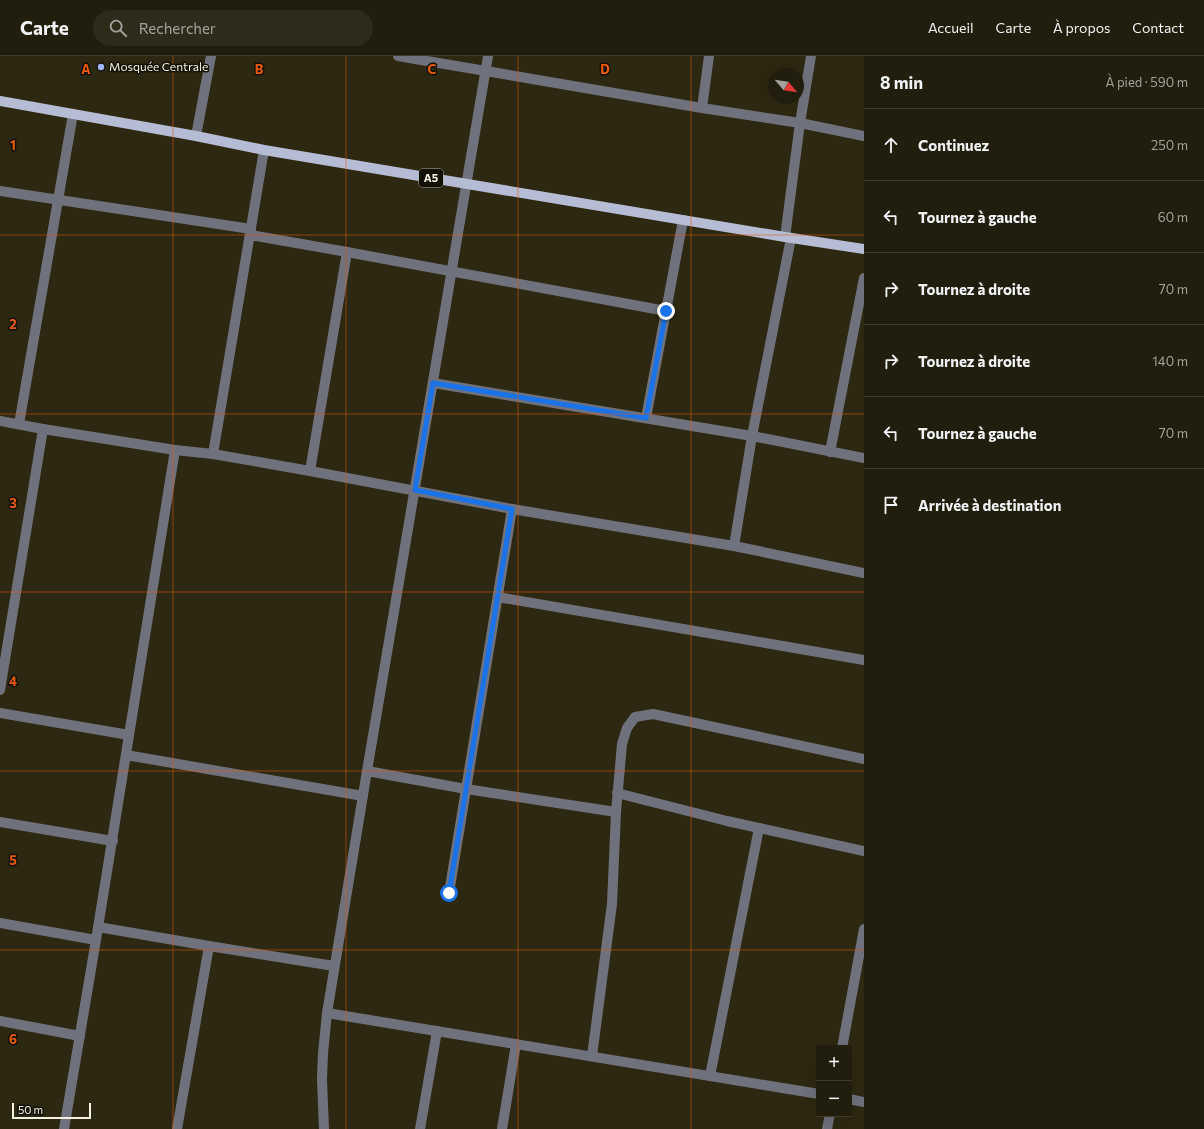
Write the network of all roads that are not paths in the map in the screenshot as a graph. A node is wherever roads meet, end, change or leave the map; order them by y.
1 (211, 56) edge
2 (398, 56) edge
3 (488, 56) edge
4 (709, 56) edge
5 (811, 56) edge
6 (486, 72) junction
7 (0, 101) edge
8 (702, 108) junction
9 (73, 114) junction
10 (800, 123) junction
11 (196, 136) junction
12 (864, 136) edge
13 (264, 150) junction
14 (467, 184) junction
15 (0, 191) edge
16 (59, 200) junction
17 (683, 220) junction
18 (250, 232) junction
19 (788, 237) junction
20 (864, 249) edge
21 (347, 252) junction
22 (452, 271) junction
23 (864, 278) edge
24 (666, 311) junction
25 (433, 383) junction
26 (646, 418) junction
27 (0, 421) edge
28 (19, 424) junction
29 (43, 429) junction
30 (752, 436) junction
31 (175, 450) junction
32 (830, 452) junction
33 (213, 454) junction
34 (864, 458) edge
35 (310, 470) junction
36 (415, 490) junction
37 (512, 509) junction
38 (734, 546) junction
39 (864, 573) edge
40 (498, 596) junction
41 (864, 660) edge
42 (0, 690) edge
43 (0, 713) edge
44 (129, 735) junction
45 (126, 755) junction
46 (864, 759) edge
47 (367, 771) junction
48 (466, 789) junction
49 (617, 793) junction
50 (363, 796) junction
51 (616, 812) junction
52 (0, 822) edge
53 (759, 828) junction
54 (113, 841) junction
55 (864, 851) edge
56 (449, 893) dead end
57 (0, 923) edge
58 (98, 927) junction
59 (864, 929) edge
60 (96, 940) junction
61 (863, 940) edge
62 (209, 946) junction
63 (334, 966) junction
64 (327, 1013) junction
65 (0, 1021) edge
66 (437, 1031) junction
67 (80, 1036) junction
68 (516, 1044) junction
69 (843, 1045) edge
70 (592, 1056) junction
71 (710, 1076) junction
72 (816, 1094) edge
73 (852, 1100) edge
74 (864, 1102) edge
75 (829, 1117) edge
76 (64, 1129) edge
77 (177, 1129) edge
78 (324, 1129) edge
79 (420, 1129) edge
80 (502, 1129) edge
81 (827, 1129) edge

1 - 11 street
2 - 6 street
3 - 6 street
4 - 8 street
5 - 10 street
6 - 8 street
6 - 14 street
7 - 9 main road, A5
8 - 10 street
9 - 11 main road, A5
9 - 16 street
10 - 12 street
10 - 19 street
11 - 13 main road, A5
13 - 14 main road, A5
13 - 18 street
14 - 17 main road, A5
14 - 22 street
15 - 16 street
16 - 18 street
16 - 28 street
17 - 19 main road, A5
17 - 24 street
18 - 21 street
18 - 33 street
19 - 20 main road, A5
19 - 30 street
21 - 22 street
21 - 35 street
22 - 24 street
22 - 25 street
23 - 32 street
24 - 26 street
25 - 26 street
25 - 36 street
26 - 30 street
27 - 28 street
28 - 29 street
29 - 31 street
29 - 42 street
30 - 32 street
30 - 38 street
31 - 33 street
31 - 44 street
32 - 34 street
33 - 35 street
35 - 36 street
36 - 37 street
36 - 47 street
37 - 38 street
37 - 40 street
38 - 39 street
40 - 41 street
40 - 48 street
43 - 44 street
44 - 45 street
45 - 50 street
45 - 54 street
46 - 49 street
47 - 48 street
47 - 50 street
48 - 51 street
48 - 56 street
49 - 51 street
49 - 53 street
50 - 63 street
51 - 70 street
52 - 54 street
53 - 55 street
53 - 71 street
54 - 58 street
57 - 60 street
58 - 60 street
58 - 62 street
59 - 61 street
60 - 67 street
61 - 69 street
62 - 63 street
62 - 77 street
63 - 64 street
64 - 66 street
64 - 78 street
65 - 67 street
66 - 68 street
66 - 79 street
67 - 76 street
68 - 70 street
68 - 80 street
70 - 71 street
71 - 72 street
73 - 74 street
75 - 81 street

